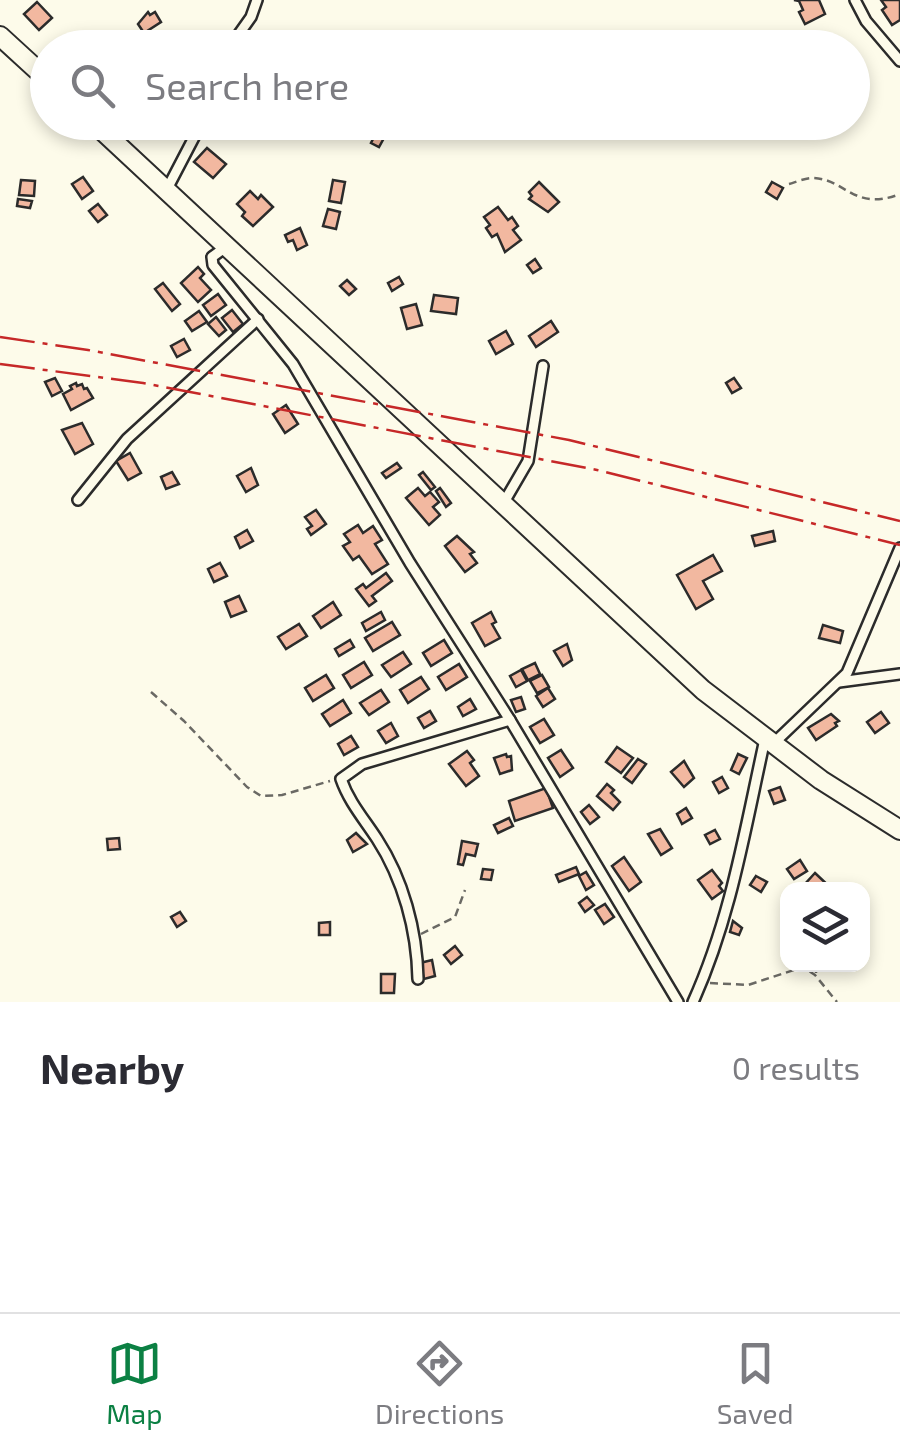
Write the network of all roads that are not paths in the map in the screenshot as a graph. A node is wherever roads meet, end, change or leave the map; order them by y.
1 (257, 0) edge
2 (854, 0) edge
3 (242, 30) edge
4 (0, 36) edge
5 (900, 60) edge
6 (30, 64) edge
7 (112, 140) edge
8 (196, 140) edge
9 (166, 192) junction
10 (226, 247) junction
11 (258, 319) junction
12 (543, 366) dead end
13 (78, 500) dead end
14 (503, 504) junction
15 (900, 548) edge
16 (900, 674) edge
17 (839, 682) junction
18 (510, 720) junction
19 (768, 742) junction
20 (900, 830) edge
21 (418, 979) dead end
22 (678, 1002) edge
23 (693, 1002) edge

1 - 3 street
2 - 5 street
4 - 6 highway
7 - 9 highway
8 - 9 street
9 - 10 highway
10 - 11 street
10 - 14 highway
11 - 13 street
11 - 18 street
12 - 14 street
14 - 19 highway
15 - 17 street
16 - 17 street
17 - 19 street
18 - 21 street
18 - 22 street
19 - 20 highway
19 - 23 street

